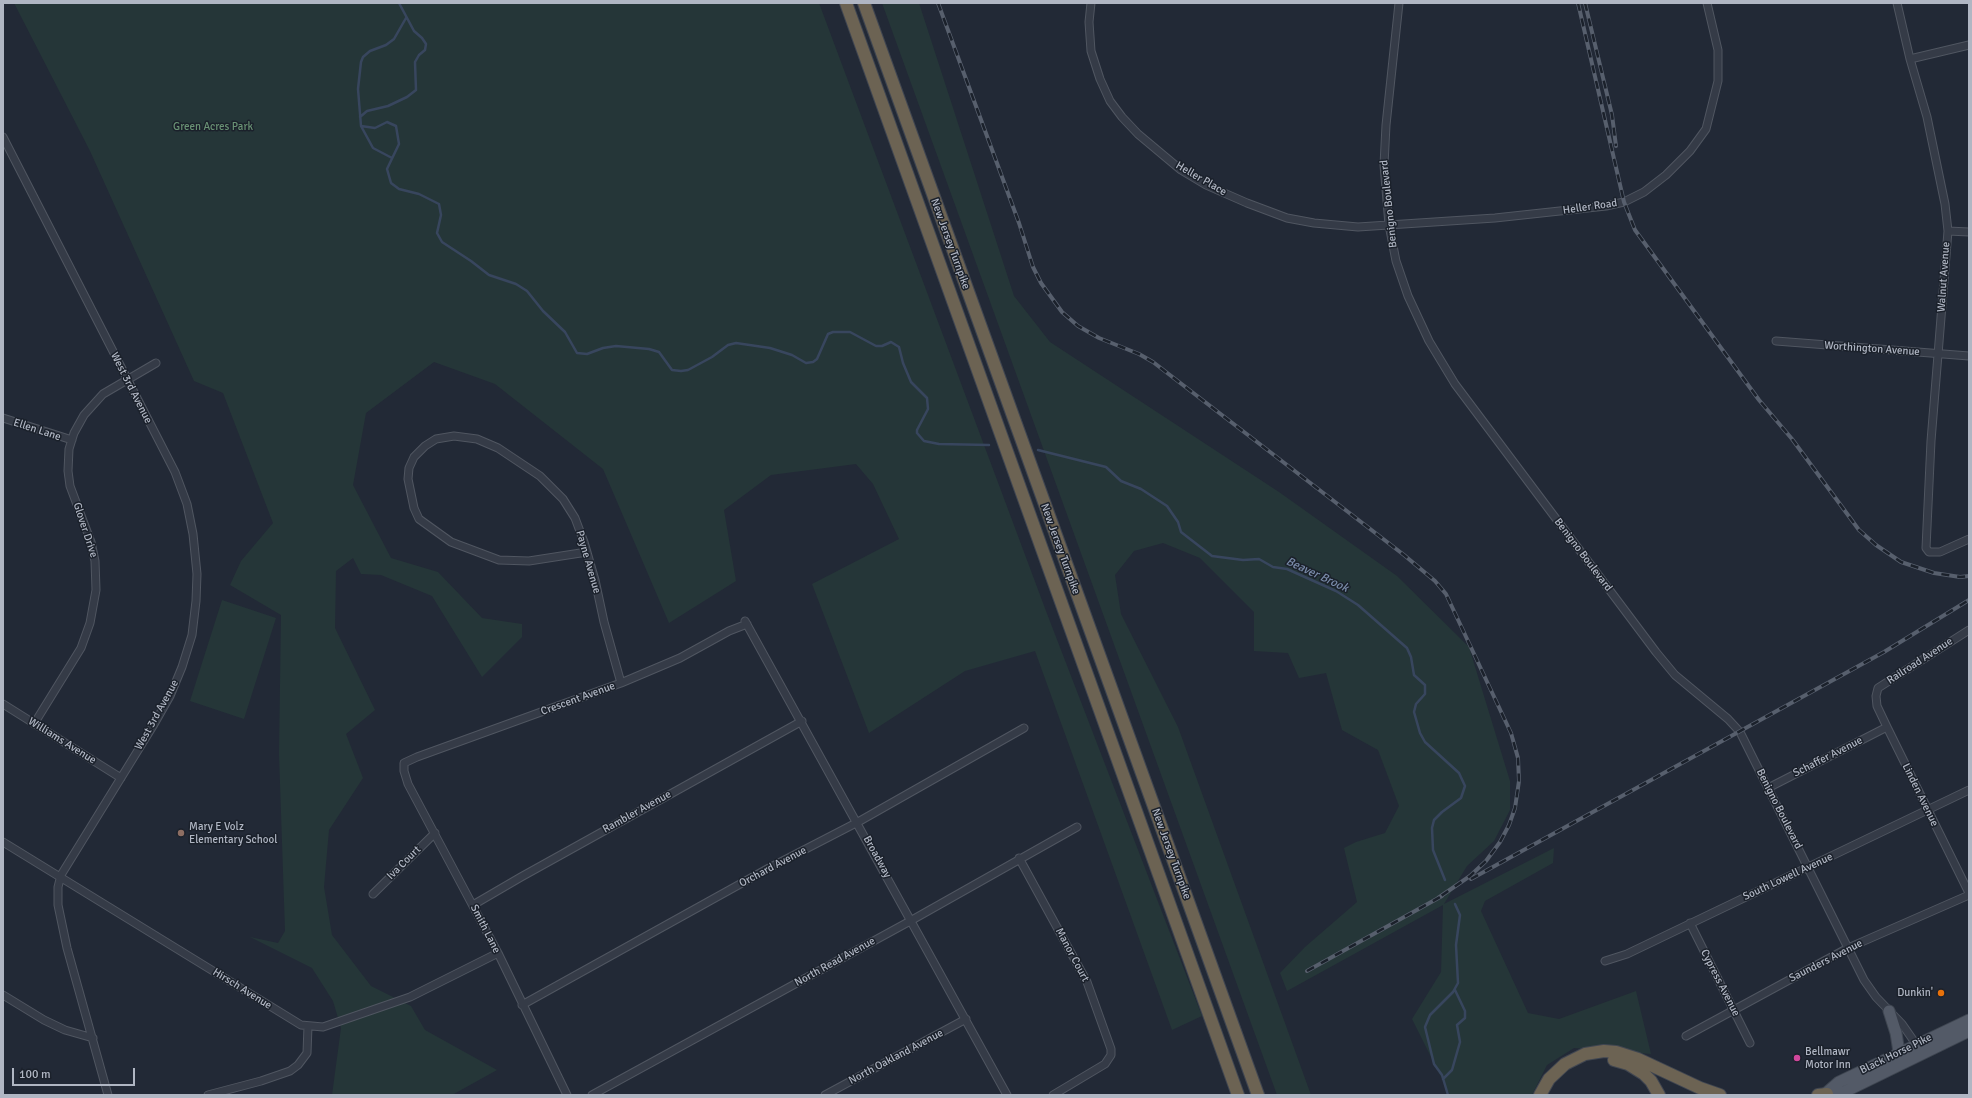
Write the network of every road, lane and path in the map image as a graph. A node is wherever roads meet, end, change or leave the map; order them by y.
1 (846, 3) edge
2 (864, 3) edge
3 (1091, 3) edge
4 (1399, 3) edge
5 (1707, 3) edge
6 (1897, 3) edge
7 (1969, 45) edge
8 (1910, 59) junction
9 (3, 137) edge
10 (1389, 225) junction
11 (1948, 231) junction
12 (1969, 232) edge
13 (1776, 342) dead end
14 (1937, 354) junction
15 (1969, 356) edge
16 (156, 363) dead end
17 (127, 380) junction
18 (3, 418) edge
19 (72, 440) junction
20 (1969, 539) edge
21 (587, 552) junction
22 (746, 622) joint
23 (1969, 630) edge
24 (621, 683) junction
25 (1876, 696) joint
26 (3, 704) edge
27 (802, 721) junction
28 (34, 724) junction
29 (1887, 727) junction
30 (1024, 728) dead end
31 (404, 763) joint
32 (121, 778) junction
33 (1768, 788) junction
34 (1969, 790) edge
35 (1927, 811) junction
36 (858, 822) junction
37 (1076, 827) dead end
38 (435, 833) junction
39 (3, 842) edge
40 (1019, 858) junction
41 (1809, 868) junction
42 (60, 878) junction
43 (374, 894) dead end
44 (1969, 894) edge
45 (473, 905) junction
46 (912, 920) junction
47 (1690, 923) junction
48 (1848, 948) junction
49 (498, 953) junction
50 (1605, 961) dead end
51 (5, 999) edge
52 (522, 1004) junction
53 (1734, 1010) junction
54 (1889, 1011) junction
55 (966, 1019) junction
56 (1969, 1020) edge
57 (308, 1026) junction
58 (1969, 1031) edge
59 (1686, 1036) dead end
60 (93, 1038) junction
61 (1750, 1043) dead end
62 (1920, 1049) junction
63 (1899, 1052) junction
64 (108, 1095) edge
65 (208, 1095) edge
66 (567, 1095) edge
67 (592, 1095) edge
68 (825, 1095) edge
69 (1007, 1095) edge
70 (1052, 1095) edge
71 (1238, 1095) edge
72 (1258, 1095) edge
73 (1540, 1095) edge
74 (1549, 1095) edge
75 (1659, 1095) edge
76 (1720, 1095) edge
77 (1823, 1095) edge

1 - 71 highway, New Jersey Turnpike
2 - 72 highway, New Jersey Turnpike
3 - 10 street, Heller Place
4 - 10 street, Benigno Boulevard
5 - 10 street, Heller Road
6 - 8 street, Walnut Avenue
7 - 8 street
8 - 11 street, Walnut Avenue
9 - 17 street, West 3rd Avenue
10 - 33 street, Benigno Boulevard
11 - 12 street
11 - 14 street, Walnut Avenue
13 - 14 street, Worthington Avenue
14 - 15 street, Worthington Avenue
14 - 20 street, Walnut Avenue
16 - 17 street, Glover Drive
17 - 19 street, Glover Drive
17 - 32 street, West 3rd Avenue
18 - 19 street, Ellen Lane
19 - 28 street, Glover Drive
21 - 21 street, Payne Avenue
21 - 24 street, Payne Avenue
22 - 24 street, Crescent Avenue
22 - 27 street, Broadway
23 - 25 street, Railroad Avenue
24 - 31 street, Crescent Avenue
25 - 29 street, Linden Avenue
26 - 28 street, Williams Avenue
27 - 36 street, Broadway
27 - 45 street, Rambler Avenue
28 - 32 street, Williams Avenue
29 - 33 street, Schaffer Avenue
29 - 35 street, Linden Avenue
30 - 36 street, Orchard Avenue
31 - 38 street, Smith Lane
32 - 42 street, West 3rd Avenue
33 - 41 street, Benigno Boulevard
34 - 35 street, South Lowell Avenue
35 - 41 street, South Lowell Avenue
35 - 44 street, Linden Avenue
36 - 46 street, Broadway
36 - 52 street, Orchard Avenue
37 - 40 street, North Read Avenue
38 - 43 street, Iva Court
38 - 45 street, Smith Lane
39 - 42 street, Hirsch Avenue
40 - 46 street, North Read Avenue
40 - 70 street, Manor Court
41 - 47 street, South Lowell Avenue
41 - 48 street, Benigno Boulevard
42 - 57 street, Hirsch Avenue
42 - 60 street, West 3rd Avenue
44 - 48 street, Saunders Avenue
45 - 49 street, Smith Lane
46 - 55 street, Broadway
46 - 67 street, North Read Avenue
47 - 50 street, South Lowell Avenue
47 - 53 street, Cypress Avenue
48 - 53 street, Saunders Avenue
48 - 54 street, Benigno Boulevard
49 - 52 street, Smith Lane
49 - 57 street, Hirsch Avenue
51 - 60 street
52 - 66 street, Smith Lane
53 - 59 street, Saunders Avenue
53 - 61 street, Cypress Avenue
54 - 62 street, Benigno Boulevard
54 - 63 main road
55 - 68 street, North Oakland Avenue
55 - 69 street, Broadway
56 - 62 main road, Black Horse Pike
57 - 65 street
58 - 62 main road, Black Horse Pike
60 - 64 street, West 3rd Avenue
62 - 63 main road, Black Horse Pike
62 - 77 main road, Black Horse Pike
63 - 77 main road, Black Horse Pike
73 - 76 highway
74 - 75 highway

